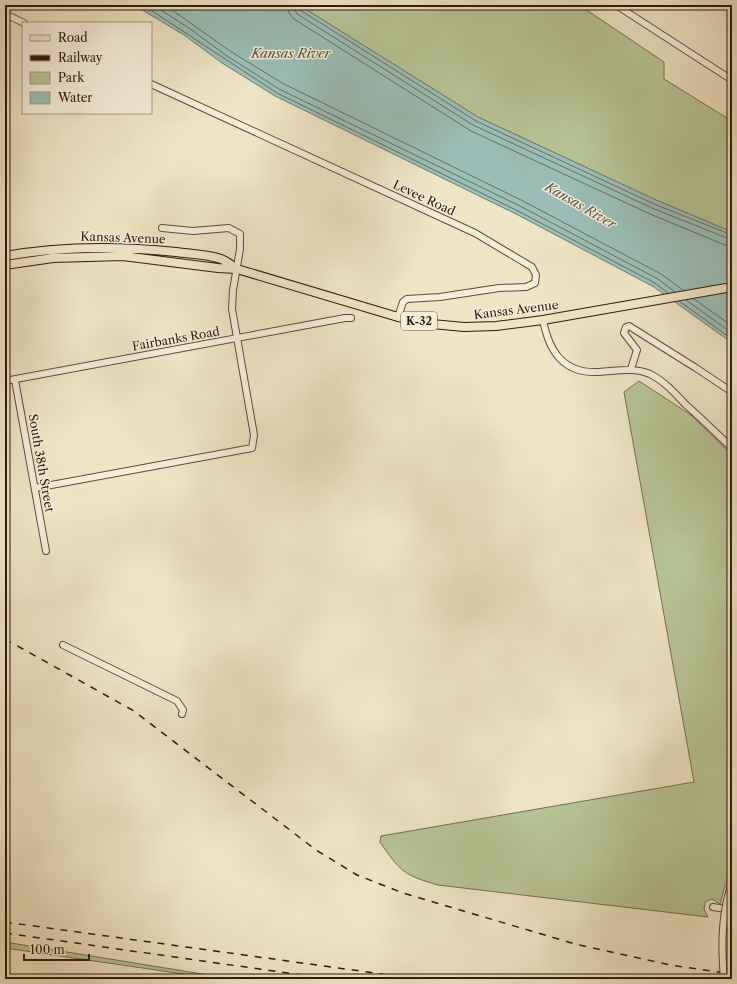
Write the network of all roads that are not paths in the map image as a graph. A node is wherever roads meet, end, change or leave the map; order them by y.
1 (616, 5) edge
2 (5, 14) edge
3 (22, 22) edge
4 (732, 80) edge
5 (152, 84) edge
6 (162, 228) dead end
7 (5, 256) edge
8 (5, 265) edge
9 (237, 269) junction
10 (732, 287) edge
11 (398, 317) junction
12 (350, 318) dead end
13 (543, 320) junction
14 (237, 339) junction
15 (631, 369) junction
16 (15, 380) junction
17 (5, 381) edge
18 (732, 392) edge
19 (732, 448) edge
20 (35, 488) junction
21 (46, 551) dead end
22 (63, 645) dead end
23 (182, 714) dead end
24 (732, 883) edge
25 (713, 907) dead end
26 (732, 910) edge
27 (724, 979) edge

1 - 4 street
2 - 3 street
5 - 11 street, Levee Road
6 - 9 street
7 - 9 main road, Kansas Avenue / K-32
8 - 9 main road, Kansas Avenue / K-32
9 - 11 main road, Kansas Avenue / K-32
9 - 14 street
10 - 13 main road, Kansas Avenue / K-32
11 - 13 main road, Kansas Avenue / K-32
12 - 14 street, Fairbanks Road
13 - 15 street
14 - 16 street, Fairbanks Road
14 - 20 street
15 - 18 street
15 - 19 street
16 - 17 street, Fairbanks Road
16 - 20 street, South 38th Street
20 - 21 street, South 38th Street
22 - 23 street
24 - 27 street, bridge
25 - 26 street

